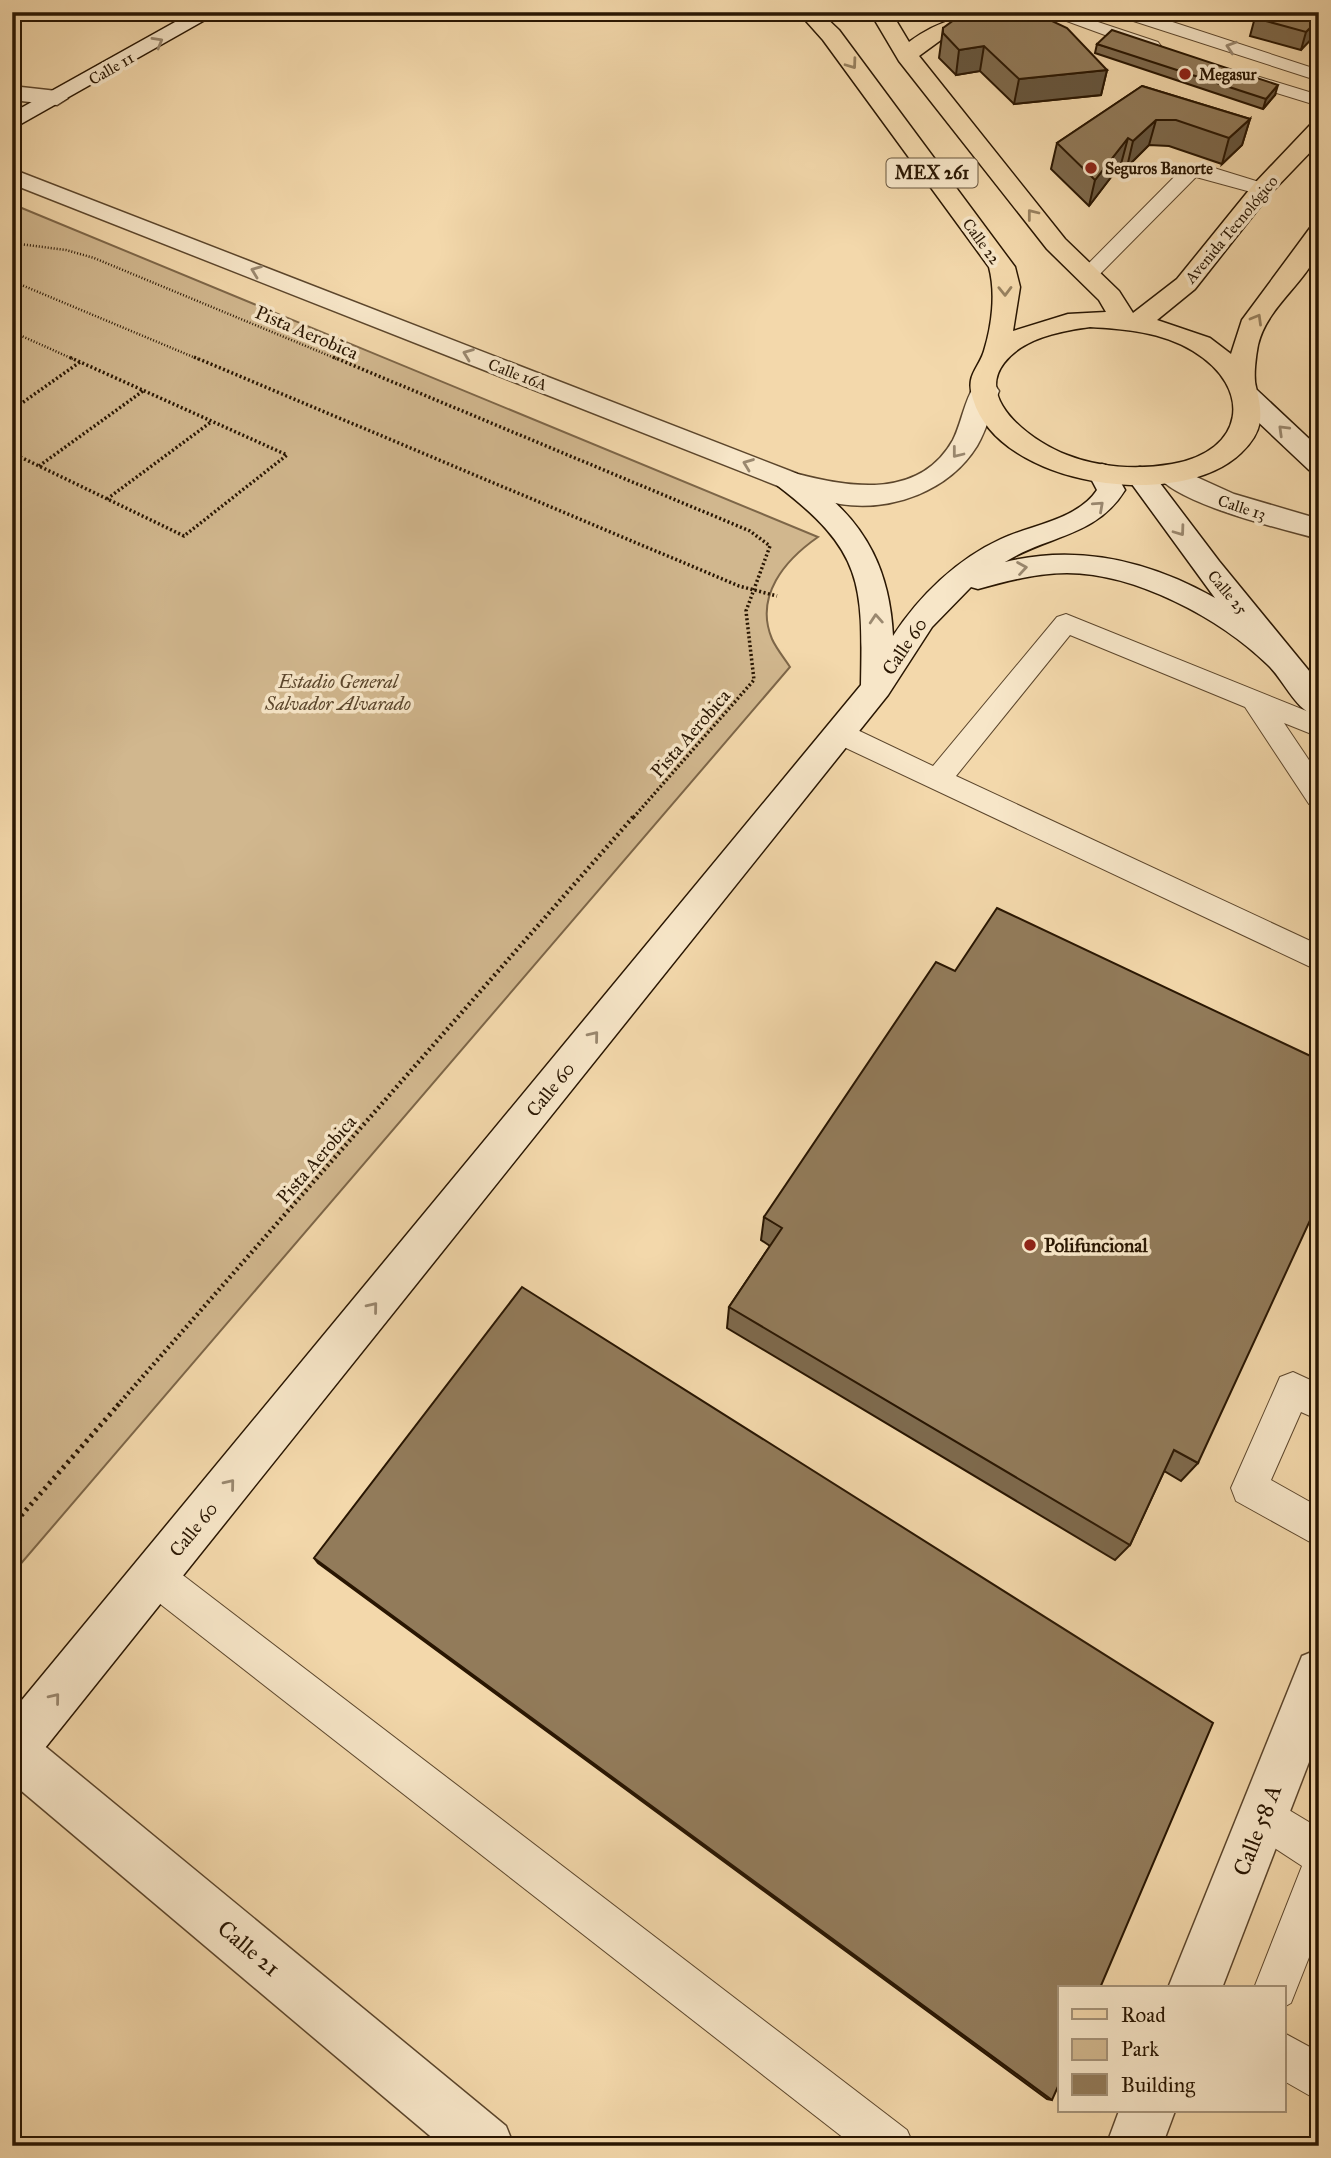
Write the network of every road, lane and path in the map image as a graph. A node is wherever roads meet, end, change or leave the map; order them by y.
1 (209, 12) edge
2 (808, 12) edge
3 (880, 12) edge
4 (998, 12) edge
5 (1050, 12) edge
6 (1139, 14) edge
7 (1168, 51) edge
8 (907, 56) junction
9 (1220, 69) edge
10 (1319, 76) edge
11 (12, 93) edge
12 (57, 98) junction
13 (1319, 102) edge
14 (12, 122) edge
15 (1319, 129) edge
16 (12, 176) edge
17 (1262, 189) junction
18 (1319, 233) edge
19 (12, 243) edge
20 (1088, 275) junction
21 (12, 281) edge
22 (1131, 322) junction
23 (12, 335) edge
24 (997, 352) junction
25 (80, 362) junction
26 (1244, 390) junction
27 (144, 391) junction
28 (985, 391) junction
29 (12, 410) edge
30 (212, 421) junction
31 (12, 453) edge
32 (1319, 464) edge
33 (39, 466) junction
34 (1102, 473) junction
35 (1170, 474) junction
36 (1140, 476) junction
37 (788, 480) junction
38 (107, 499) junction
39 (1319, 529) edge
40 (956, 586) junction
41 (751, 590) junction
42 (777, 596) dead end
43 (1287, 663) junction
44 (877, 687) junction
45 (1254, 700) junction
46 (1319, 706) edge
47 (1319, 727) edge
48 (839, 733) junction
49 (937, 780) junction
50 (1319, 797) edge
51 (1319, 959) edge
52 (1319, 1403) edge
53 (12, 1527) edge
54 (1319, 1528) edge
55 (154, 1576) junction
56 (1319, 1673) edge
57 (13, 1751) edge
58 (1262, 1815) junction
59 (1319, 1853) edge
60 (1319, 1875) edge
61 (1196, 1986) edge
62 (1277, 1986) edge
63 (1286, 2056) edge
64 (1319, 2079) edge
65 (1147, 2112) edge
66 (486, 2146) edge
67 (891, 2146) edge
68 (1134, 2146) edge

12 -> 1 main road, Calle 11
2 -> 24 main road, Calle 22 / MEX 261
3 - 8 main road, MEX 261
4 - 8 main road
5 - 7 lane
10 -> 6 lane
20 -> 8 main road, MEX 261
9 - 13 lane
11 - 12 main road
12 - 14 main road, Calle 11
15 - 17 main road, Avenida Tecnológico
37 -> 16 main road, Calle 16A
17 - 20 lane
17 - 22 main road, Avenida Tecnológico
26 -> 18 main road
19 - 41 path, Pista Aerobica
20 - 22 main road, MEX 261
21 - 41 path
22 - 24 main road
22 - 26 main road
23 - 25 path
24 - 28 main road
25 - 27 path
25 - 29 path
32 -> 26 main road
26 - 35 main road
27 - 30 path
27 - 33 path
28 - 34 main road
28 -> 37 main road, Calle 16A
30 - 38 path
30 - 38 path
31 - 33 path
33 - 38 path
34 - 36 main road
40 -> 34 main road, Calle 60
35 - 36 main road
35 - 39 main road, Calle 13
36 -> 43 main road, Calle 25
44 -> 37 main road
40 -> 43 main road
40 - 44 main road, Calle 60
41 - 42 path
41 - 53 path, Pista Aerobica
43 - 46 main road, Calle 25
44 - 48 main road, Calle 60
45 - 47 lane
45 - 49 lane
45 - 50 lane
48 - 49 lane
55 -> 48 main road, Calle 60
49 - 51 lane
52 - 54 lane
57 -> 55 main road, Calle 60
55 - 67 lane
56 - 58 main road, Calle 58 A
57 - 66 main road, Calle 21
58 - 59 lane
58 - 61 main road, Calle 58 A
60 - 62 lane
63 - 64 lane
65 - 68 main road

